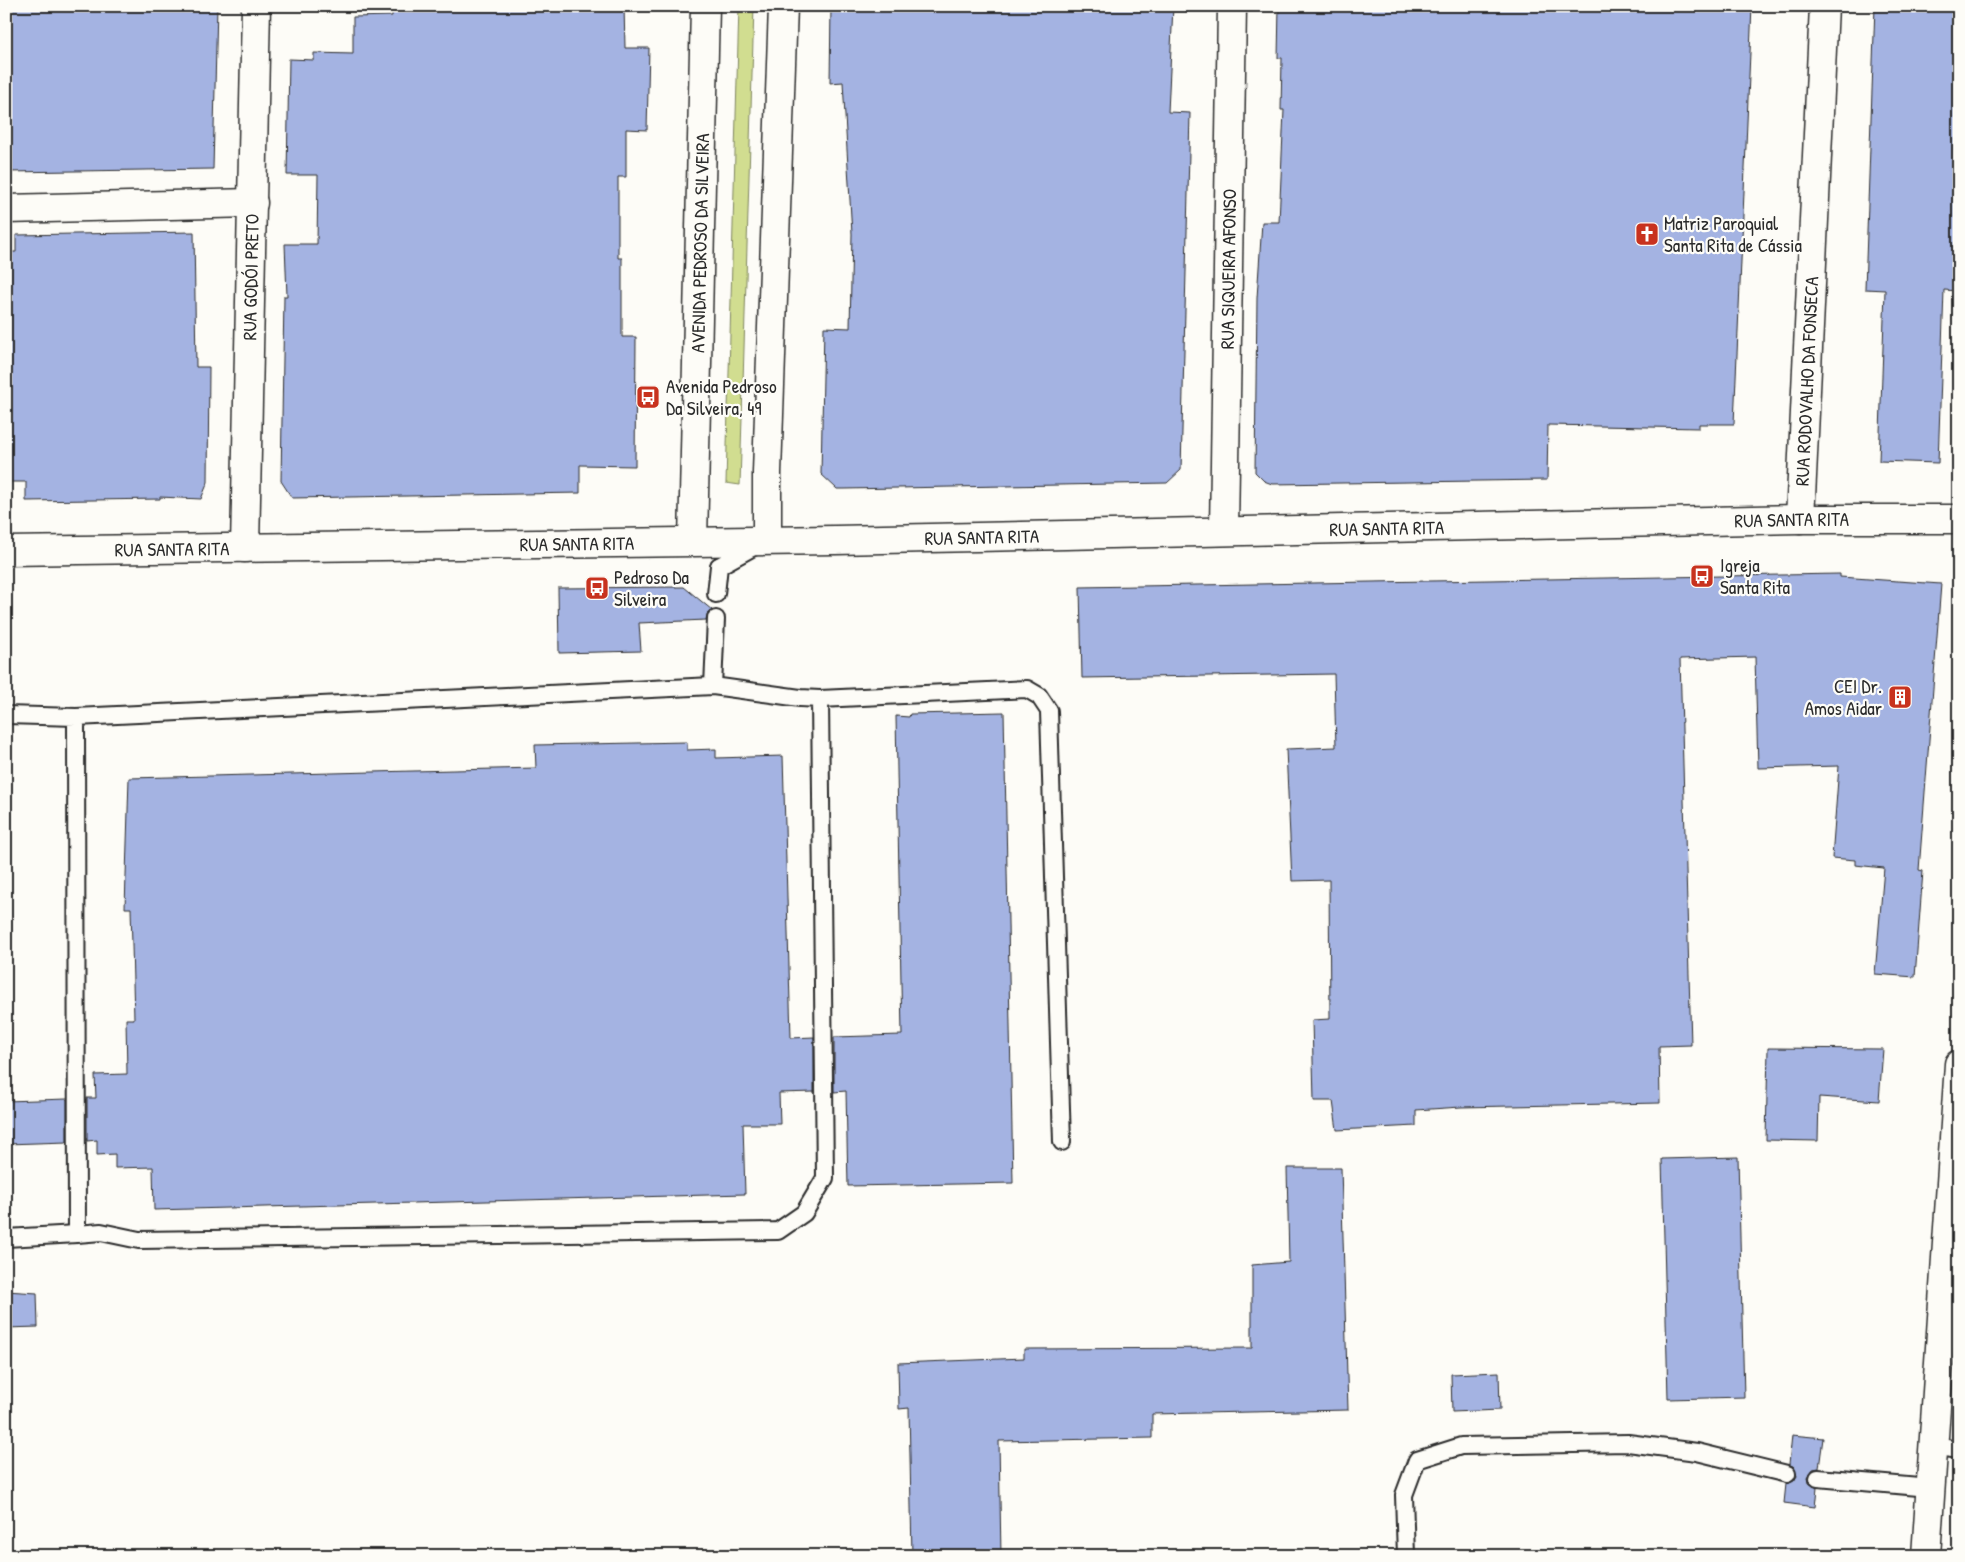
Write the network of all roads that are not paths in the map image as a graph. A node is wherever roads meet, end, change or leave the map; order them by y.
1 (256, 6) edge
2 (705, 6) edge
3 (783, 6) edge
4 (1232, 6) edge
5 (1824, 6) edge
6 (253, 203) junction
7 (6, 209) edge
8 (1800, 518) junction
9 (1959, 519) edge
10 (1224, 530) junction
11 (767, 540) junction
12 (692, 541) junction
13 (245, 548) junction
14 (6, 551) edge
15 (719, 566) junction
16 (716, 594) dead end
17 (716, 619) dead end
18 (713, 686) junction
19 (820, 699) junction
20 (6, 715) edge
21 (76, 717) junction
22 (1959, 1064) edge
23 (1959, 1068) edge
24 (1062, 1142) dead end
25 (77, 1234) junction
26 (6, 1238) edge
27 (1946, 1448) edge
28 (1788, 1474) dead end
29 (1818, 1478) dead end
30 (1930, 1488) junction
31 (1406, 1556) edge
32 (1926, 1556) edge

1 - 6 main road, RUA GODÓI PRETO
2 - 12 main road, AVENIDA PEDROSO DA SILVEIRA
3 - 11 main road
4 - 10 main road, RUA SIQUEIRA AFONSO
5 - 8 main road, RUA RODOVALHO DA FONSECA
6 - 7 main road
6 - 13 main road, RUA GODÓI PRETO
8 - 9 main road, RUA SANTA RITA
8 - 10 main road, RUA SANTA RITA
10 - 11 main road, RUA SANTA RITA
11 - 12 main road, RUA SANTA RITA
11 - 15 lane
12 - 13 main road, RUA SANTA RITA
12 - 15 lane
13 - 14 main road, RUA SANTA RITA
15 - 16 lane
17 - 18 lane
18 - 19 lane
18 - 21 lane
19 - 24 lane
19 - 25 lane
20 - 21 lane
21 - 25 lane
22 - 23 main road
23 - 27 main road
25 - 26 lane
27 - 30 main road
28 - 31 lane
29 - 30 lane
30 - 32 main road

